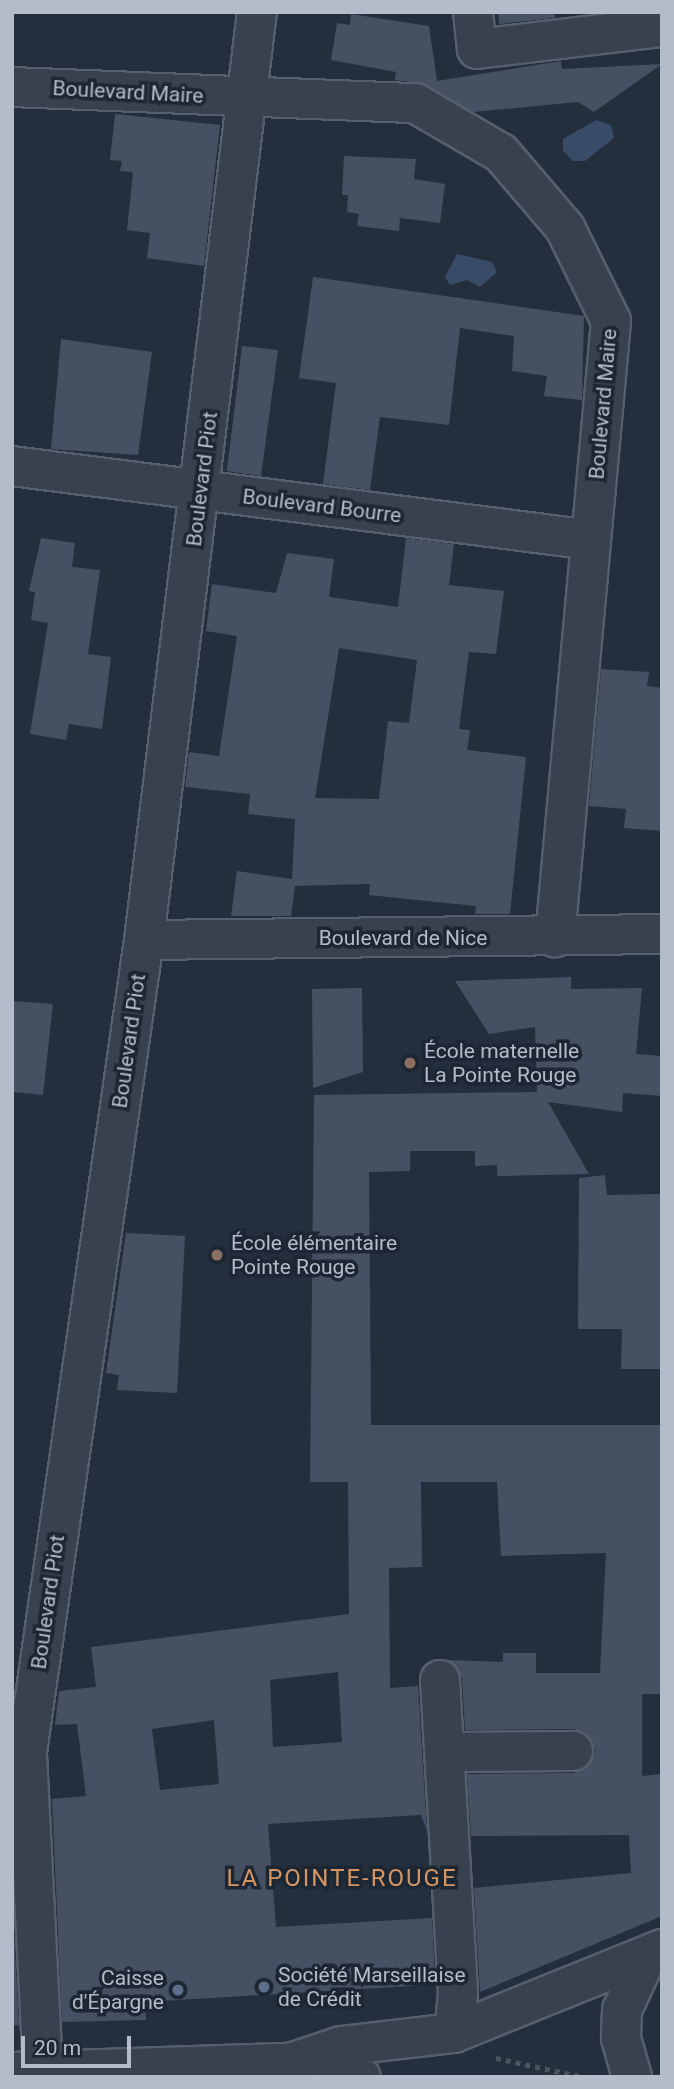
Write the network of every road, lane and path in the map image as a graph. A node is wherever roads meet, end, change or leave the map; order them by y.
1 (257, 12) edge
2 (473, 12) edge
3 (662, 27) edge
4 (12, 87) edge
5 (246, 97) junction
6 (12, 466) edge
7 (201, 491) junction
8 (591, 540) junction
9 (662, 934) edge
10 (555, 937) junction
11 (144, 940) junction
12 (440, 1680) dead end
13 (573, 1751) dead end
14 (447, 1752) junction
15 (654, 1952) edge
16 (454, 2034) junction
17 (290, 2063) junction
18 (28, 2071) edge
19 (361, 2077) edge
20 (584, 2077) edge
21 (632, 2077) edge

1 - 5 street, Boulevard Piot
2 - 3 street
4 - 5 street, Boulevard Maire
5 - 7 street, Boulevard Piot
5 - 8 street, Boulevard Maire
6 - 7 street, Boulevard Bourre
7 - 8 street, Boulevard Bourre
7 - 11 street, Boulevard Piot
8 - 10 street, Boulevard Maire
9 - 10 street, Boulevard de Nice
10 - 11 street, Boulevard de Nice
11 - 18 street, Boulevard Piot
12 - 14 street
13 - 14 street
14 - 16 street
15 - 16 street
15 - 21 street
16 - 17 street
16 - 20 path
17 - 18 street
17 - 19 street

